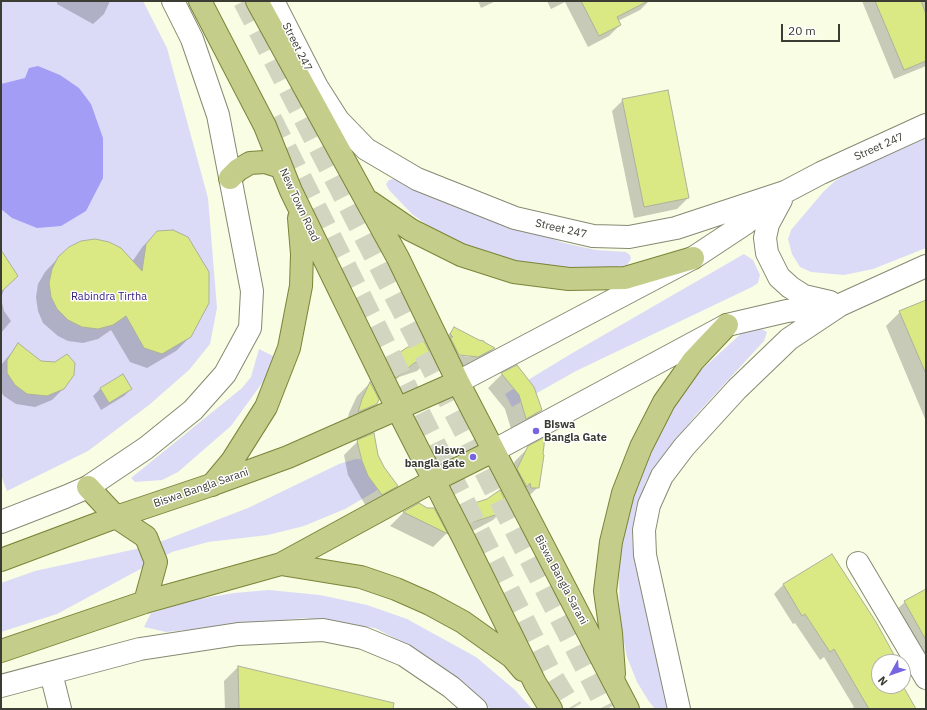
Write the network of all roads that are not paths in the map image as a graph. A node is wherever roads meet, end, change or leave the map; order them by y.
1 (173, 1) edge
2 (200, 1) edge
3 (257, 1) edge
4 (273, 1) edge
5 (926, 125) edge
6 (281, 167) junction
7 (230, 178) junction
8 (291, 191) junction
9 (785, 192) junction
10 (366, 199) junction
11 (693, 258) junction
12 (926, 266) edge
13 (840, 305) junction
14 (727, 325) junction
15 (458, 382) junction
16 (398, 410) junction
17 (493, 451) junction
18 (435, 480) junction
19 (88, 486) junction
20 (212, 486) junction
21 (116, 517) junction
22 (1, 522) edge
23 (1, 560) edge
24 (858, 563) dead end
25 (281, 564) junction
26 (145, 602) junction
27 (1, 651) edge
28 (51, 673) junction
29 (926, 678) edge
30 (615, 682) junction
31 (535, 683) junction
32 (1, 686) edge
33 (60, 709) edge
34 (476, 709) edge
35 (551, 709) edge
36 (628, 709) edge
37 (679, 709) edge

1 - 7 street
2 - 6 main road, New Town Road
3 - 10 main road, Biswa Bangla Sarani
4 - 9 street, Street 247
5 - 9 street, Street 247
6 - 7 main road
6 - 8 main road, New Town Road
7 - 19 street
8 - 16 main road, New Town Road
8 - 20 main road
9 - 11 street
9 - 13 street
10 - 11 main road
10 - 15 main road, Biswa Bangla Sarani
11 - 15 street
12 - 13 street
13 - 14 street
13 - 37 street
14 - 17 street
14 - 30 main road
15 - 16 main road, Biswa Bangla Sarani
15 - 17 main road, Biswa Bangla Sarani
16 - 18 main road, New Town Road
16 - 20 main road, Biswa Bangla Sarani
17 - 18 main road
17 - 30 main road, Biswa Bangla Sarani
18 - 25 main road
18 - 31 main road
19 - 21 main road
19 - 22 street
20 - 21 main road, Biswa Bangla Sarani
21 - 23 main road, Biswa Bangla Sarani
21 - 26 main road
24 - 29 street
25 - 26 main road
25 - 31 main road
26 - 27 main road
28 - 32 street
28 - 33 street
28 - 34 street
30 - 36 main road, Biswa Bangla Sarani
31 - 35 main road

